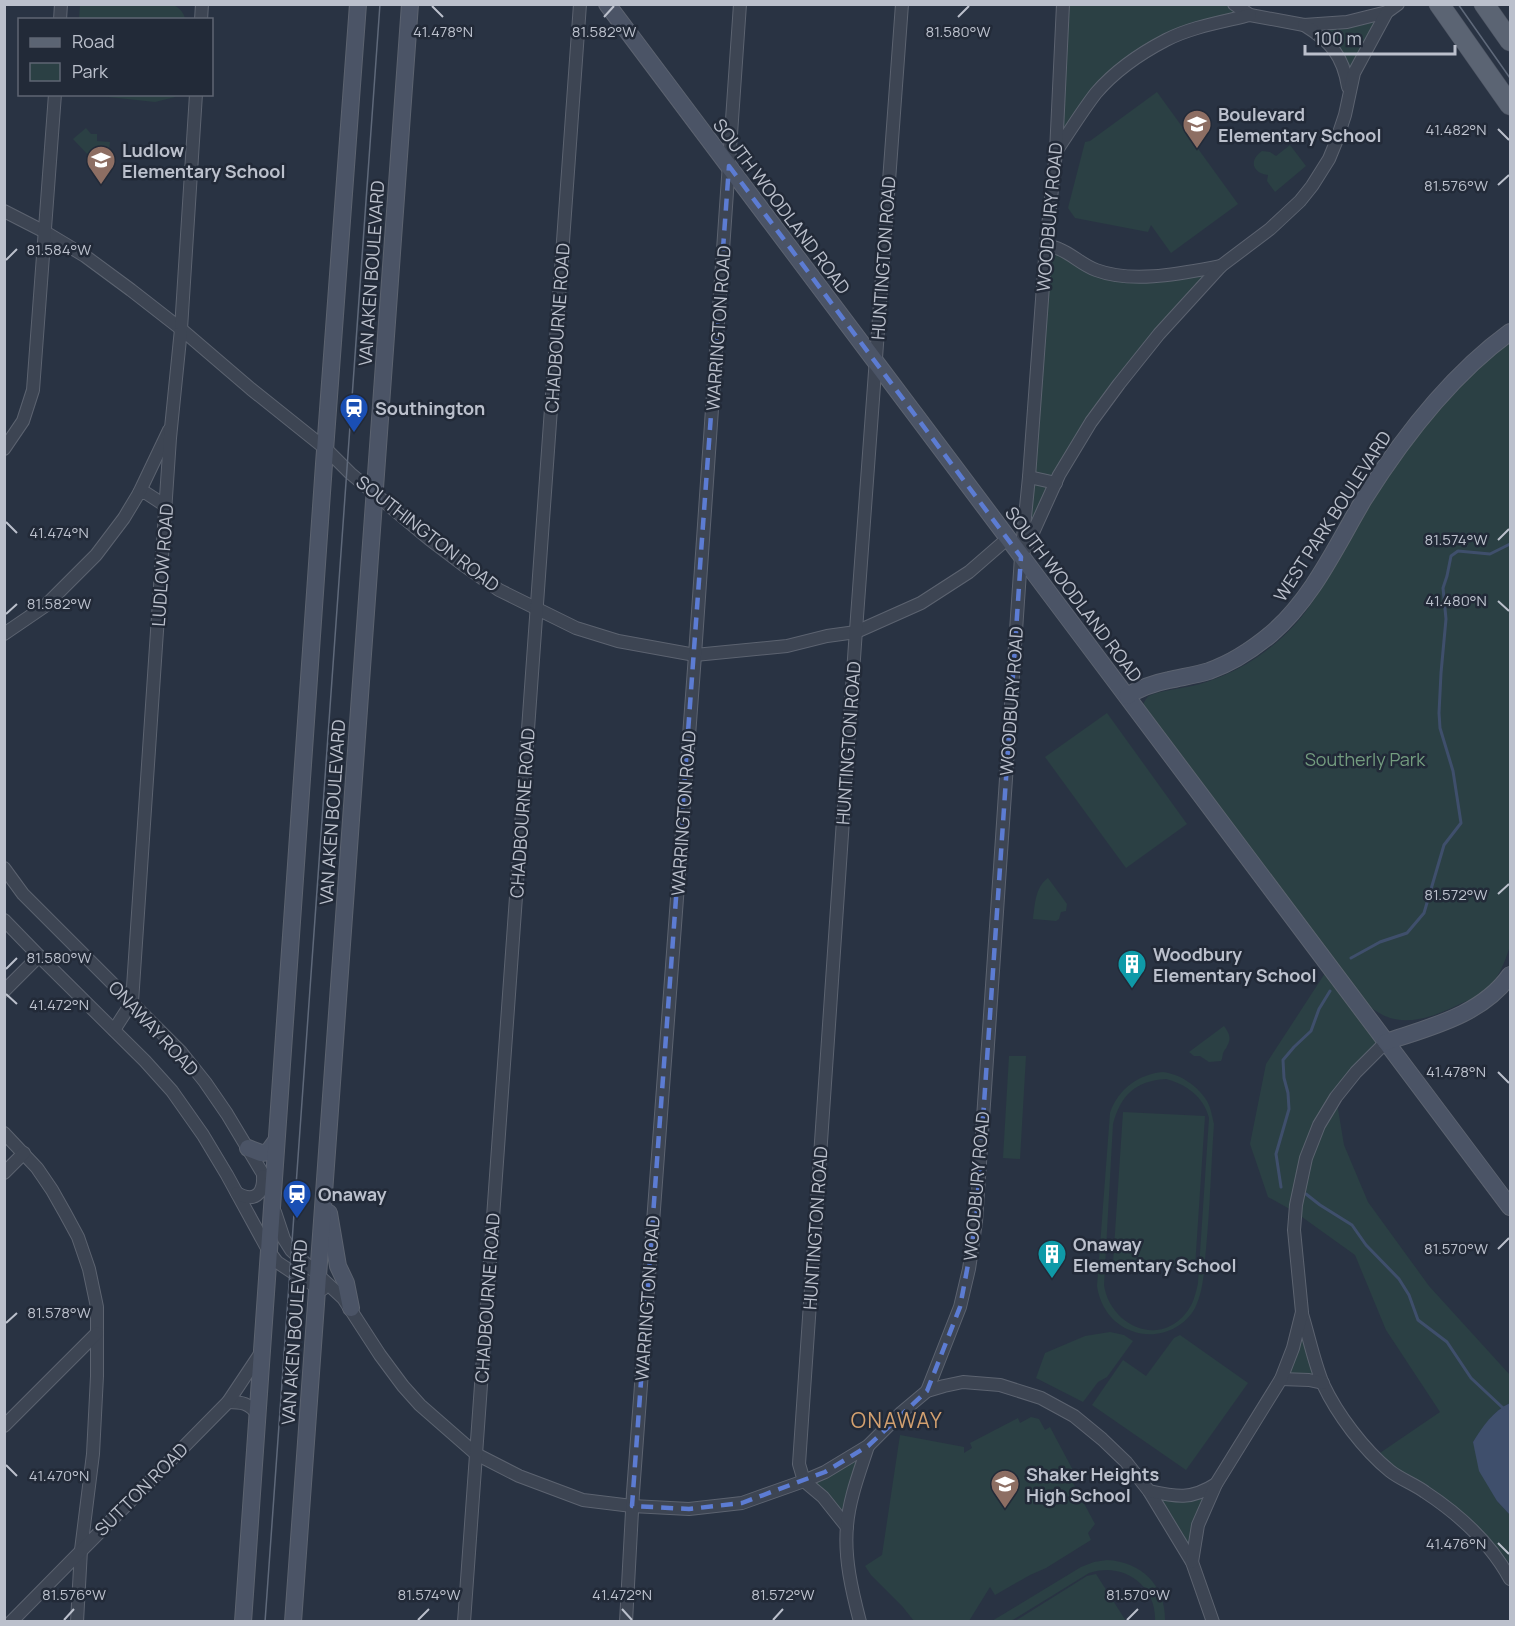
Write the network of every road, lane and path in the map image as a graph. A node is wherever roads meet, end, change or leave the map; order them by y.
1 (358, 4) edge
2 (410, 4) edge
3 (580, 4) edge
4 (607, 4) edge
5 (740, 4) edge
6 (902, 4) edge
7 (1063, 4) edge
8 (1234, 4) edge
9 (1439, 4) edge
10 (1484, 4) edge
11 (1393, 8) edge
12 (1250, 15) junction
13 (1304, 25) junction
14 (1510, 41) edge
15 (1349, 91) junction
16 (55, 96) edge
17 (196, 96) edge
18 (1510, 105) edge
19 (1056, 152) junction
20 (729, 166) junction
21 (4, 212) edge
22 (45, 232) junction
23 (1046, 245) junction
24 (1221, 266) junction
25 (180, 328) junction
26 (1510, 332) edge
27 (875, 363) junction
28 (172, 424) junction
29 (4, 449) edge
30 (326, 449) junction
31 (1029, 477) junction
32 (1056, 483) junction
33 (139, 493) junction
34 (375, 493) junction
35 (166, 506) junction
36 (1008, 539) junction
37 (1022, 557) junction
38 (536, 609) junction
39 (856, 632) junction
40 (4, 633) edge
41 (695, 655) junction
42 (1127, 696) junction
43 (4, 868) edge
44 (4, 920) edge
45 (39, 956) junction
46 (1510, 975) edge
47 (4, 991) edge
48 (132, 1002) junction
49 (114, 1030) junction
50 (1386, 1042) junction
51 (4, 1133) edge
52 (276, 1141) junction
53 (248, 1148) junction
54 (24, 1153) junction
55 (4, 1173) edge
56 (263, 1174) junction
57 (237, 1193) junction
58 (324, 1195) junction
59 (272, 1198) junction
60 (1510, 1208) edge
61 (268, 1250) junction
62 (318, 1281) junction
63 (347, 1303) junction
64 (1302, 1312) junction
65 (97, 1332) junction
66 (263, 1350) junction
67 (1281, 1379) junction
68 (1323, 1383) junction
69 (927, 1391) junction
70 (228, 1402) junction
71 (258, 1415) junction
72 (4, 1426) edge
73 (868, 1446) junction
74 (476, 1454) junction
75 (804, 1481) junction
76 (1216, 1484) junction
77 (1149, 1491) junction
78 (632, 1506) junction
79 (847, 1527) junction
80 (81, 1550) junction
81 (1192, 1562) junction
82 (1510, 1579) edge
83 (11, 1622) edge
84 (77, 1622) edge
85 (243, 1622) edge
86 (292, 1622) edge
87 (464, 1622) edge
88 (626, 1622) edge
89 (860, 1622) edge
90 (1213, 1622) edge

1 - 30 main road, VAN AKEN BOULEVARD
2 - 34 main road, VAN AKEN BOULEVARD
3 - 38 street, CHADBOURNE ROAD
4 - 20 main road, SOUTH WOODLAND ROAD
5 - 20 street, WARRINGTON ROAD
6 - 27 street, HUNTINGTON ROAD
7 - 19 street, WOODBURY ROAD
8 - 12 street
9 - 18 main road
10 - 14 main road
11 - 13 street
11 - 15 street
12 - 13 street
12 - 19 street
13 - 15 street
15 - 24 street
16 - 22 street
17 - 25 street, LUDLOW ROAD
19 - 23 street, WOODBURY ROAD
20 - 27 main road, SOUTH WOODLAND ROAD
20 - 41 street, WARRINGTON ROAD
21 - 22 street, SOUTHINGTON ROAD
22 - 25 street, SOUTHINGTON ROAD
22 - 29 street
23 - 24 street
23 - 31 street, WOODBURY ROAD
24 - 32 street
25 - 28 street, LUDLOW ROAD
25 - 30 street, SOUTHINGTON ROAD
26 - 42 main road, WEST PARK BOULEVARD
27 - 36 main road, SOUTH WOODLAND ROAD
27 - 39 street, HUNTINGTON ROAD
28 - 33 street
28 - 35 street, LUDLOW ROAD
30 - 34 street, SOUTHINGTON ROAD
30 - 52 main road, VAN AKEN BOULEVARD
31 - 32 street
31 - 37 street, WOODBURY ROAD
32 - 37 street
33 - 35 street
33 - 40 street
34 - 38 street, SOUTHINGTON ROAD
34 - 58 main road, VAN AKEN BOULEVARD
35 - 48 street, LUDLOW ROAD
36 - 37 main road, SOUTH WOODLAND ROAD
36 - 39 street, SOUTHINGTON ROAD
37 - 42 main road, SOUTH WOODLAND ROAD
37 - 69 street, WOODBURY ROAD
38 - 41 street, SOUTHINGTON ROAD
38 - 74 street, CHADBOURNE ROAD
39 - 41 street, SOUTHINGTON ROAD
39 - 75 street, HUNTINGTON ROAD
41 - 78 street, WARRINGTON ROAD
42 - 50 main road, SOUTH WOODLAND ROAD
43 - 48 street, ONAWAY ROAD
44 - 45 street, ONAWAY ROAD
45 - 47 street
45 - 49 street, ONAWAY ROAD
46 - 50 main road
48 - 49 street, LUDLOW ROAD
48 - 53 street, ONAWAY ROAD
49 - 57 street, ONAWAY ROAD
50 - 60 main road, SOUTH WOODLAND ROAD
50 - 64 street
51 - 54 street
52 - 53 main road
52 - 59 main road, VAN AKEN BOULEVARD
53 - 56 street, ONAWAY ROAD
54 - 55 street
54 - 65 street
56 - 57 street
56 - 59 street, ONAWAY ROAD
57 - 61 street, ONAWAY ROAD
58 - 62 main road, VAN AKEN BOULEVARD
58 - 63 main road
59 - 61 main road, VAN AKEN BOULEVARD
59 - 62 street, ONAWAY ROAD
61 - 62 street, ONAWAY ROAD
61 - 66 main road, VAN AKEN BOULEVARD
62 - 63 street, ONAWAY ROAD
62 - 86 main road, VAN AKEN BOULEVARD
63 - 74 street
64 - 67 street
64 - 68 street
65 - 72 street
65 - 80 street
66 - 70 street, SUTTON ROAD
66 - 71 main road, VAN AKEN BOULEVARD
67 - 68 street
67 - 76 street
68 - 82 street
69 - 73 street
69 - 77 street
70 - 71 street
70 - 80 street, SUTTON ROAD
71 - 85 main road, VAN AKEN BOULEVARD
73 - 75 street
73 - 79 street
74 - 78 street
74 - 87 street, CHADBOURNE ROAD
75 - 78 street
75 - 79 street
76 - 77 street
76 - 81 street
77 - 81 street
78 - 88 street, WARRINGTON ROAD
79 - 89 street
80 - 83 street, SUTTON ROAD
80 - 84 street
81 - 90 street

